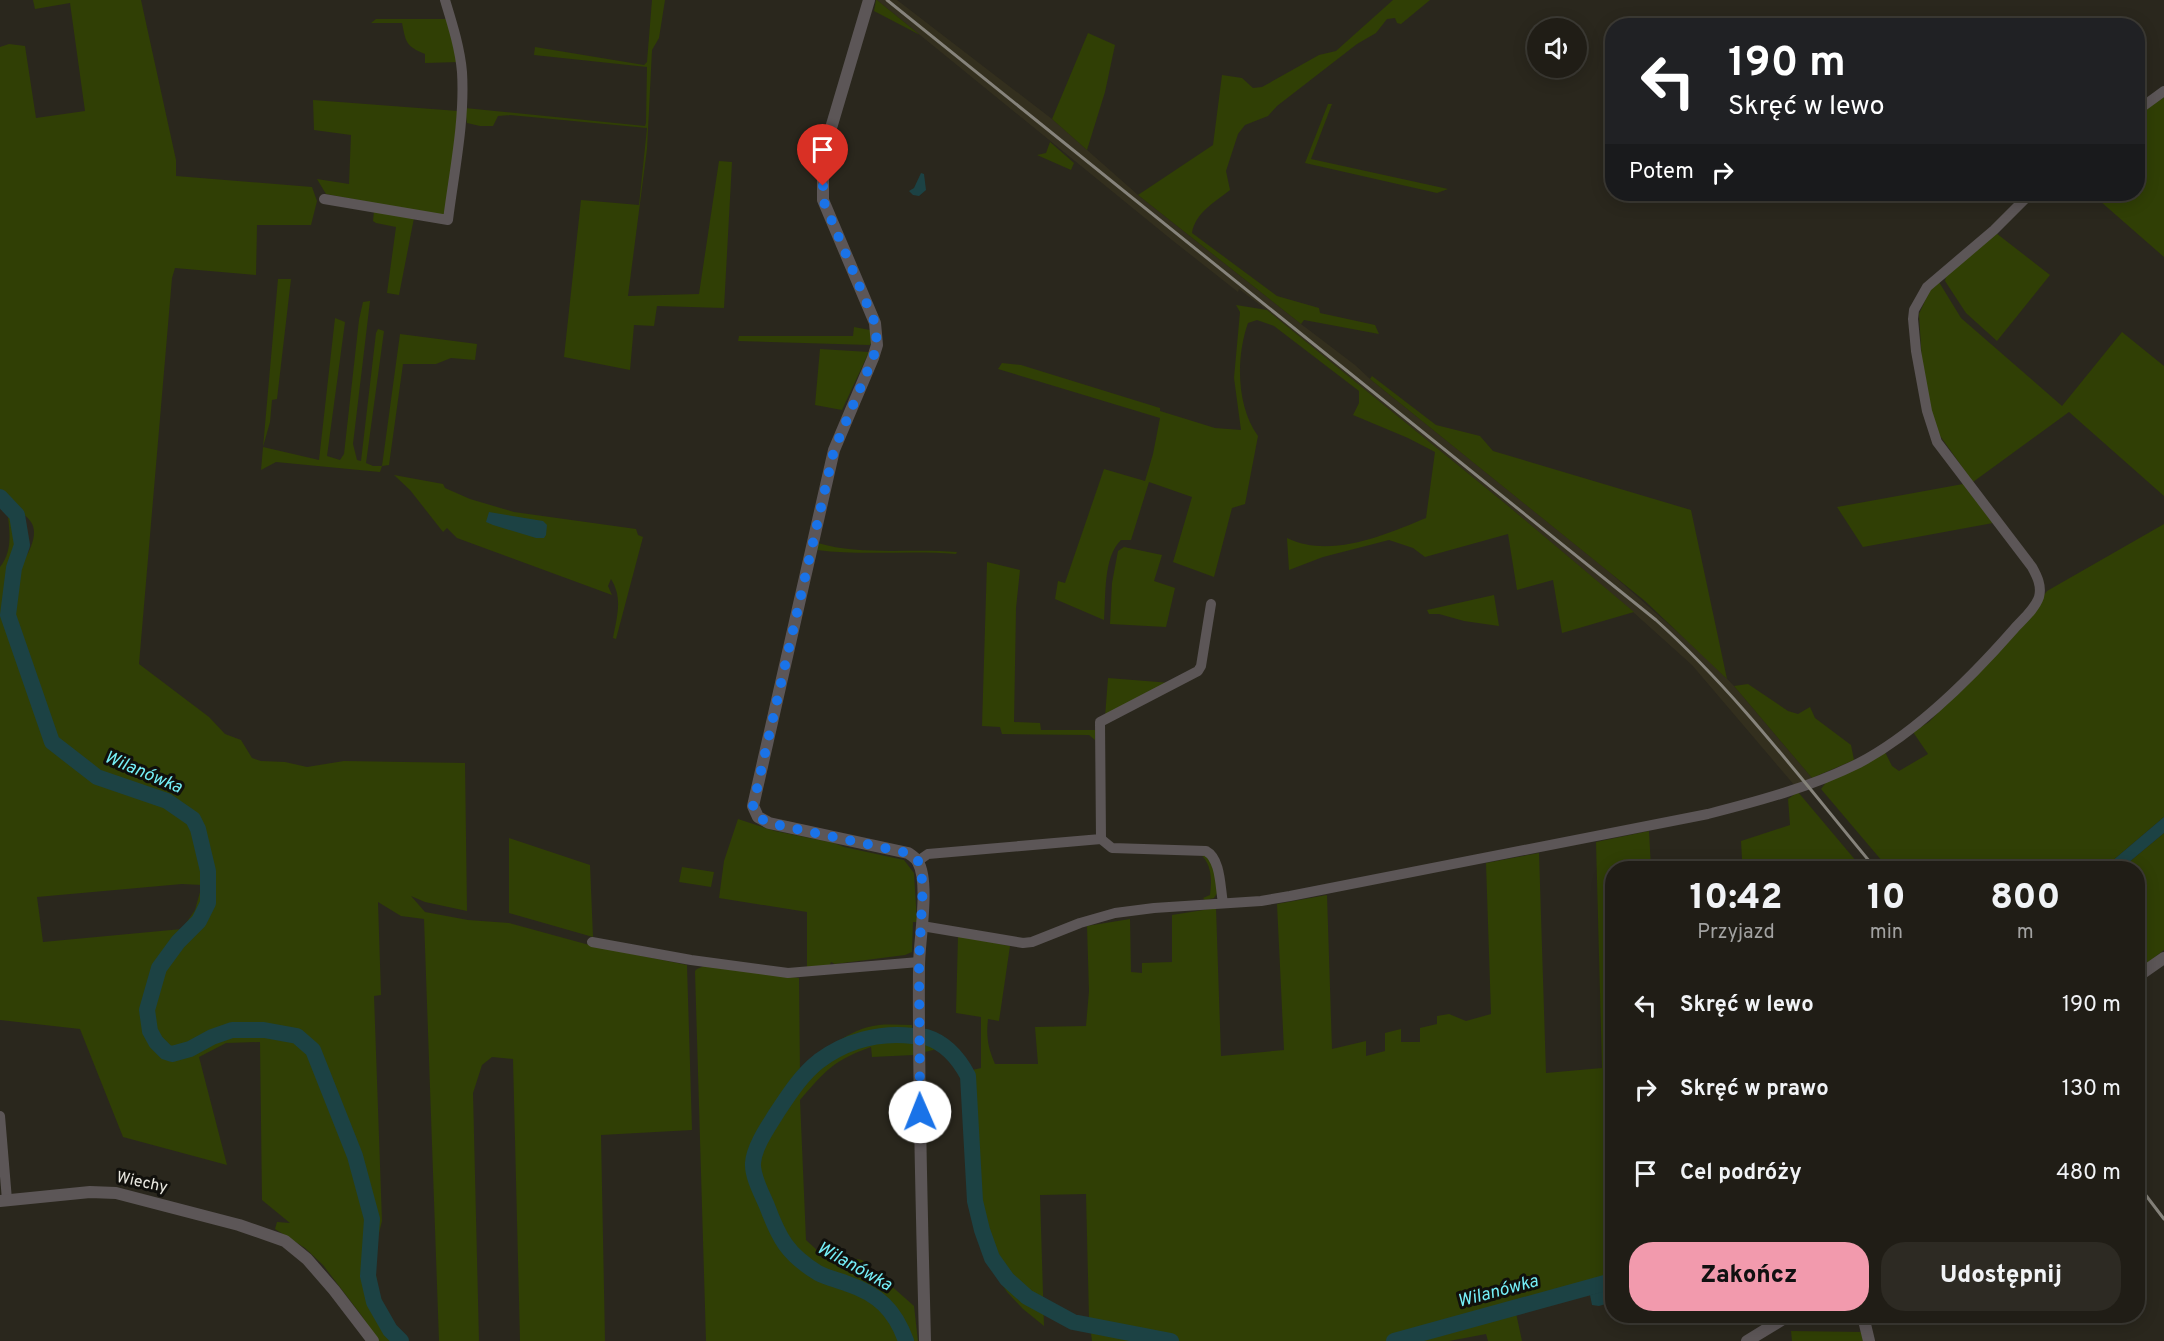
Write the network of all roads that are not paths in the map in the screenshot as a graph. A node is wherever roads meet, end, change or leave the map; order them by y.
1 (445, 0) edge
2 (868, 0) edge
3 (2164, 91) edge
4 (2145, 105) edge
5 (324, 198) dead end
6 (2023, 201) edge
7 (1211, 604) dead end
8 (1101, 839) junction
9 (918, 861) junction
10 (1223, 903) junction
11 (922, 926) junction
12 (592, 942) dead end
13 (2164, 958) edge
14 (919, 962) junction
15 (2145, 971) edge
16 (0, 1116) edge
17 (4, 1201) edge
18 (1777, 1323) edge
19 (1865, 1323) edge
20 (373, 1341) edge
21 (925, 1341) edge
22 (1747, 1341) edge
23 (1869, 1341) edge

1 - 5 street
2 - 9 street
3 - 4 street
6 - 10 street
7 - 8 street
8 - 9 street
8 - 10 street
9 - 11 street
10 - 11 street
11 - 14 street
12 - 14 street
13 - 15 street
14 - 21 street
16 - 17 street
17 - 20 street, Wiechy
18 - 22 street
19 - 23 street

